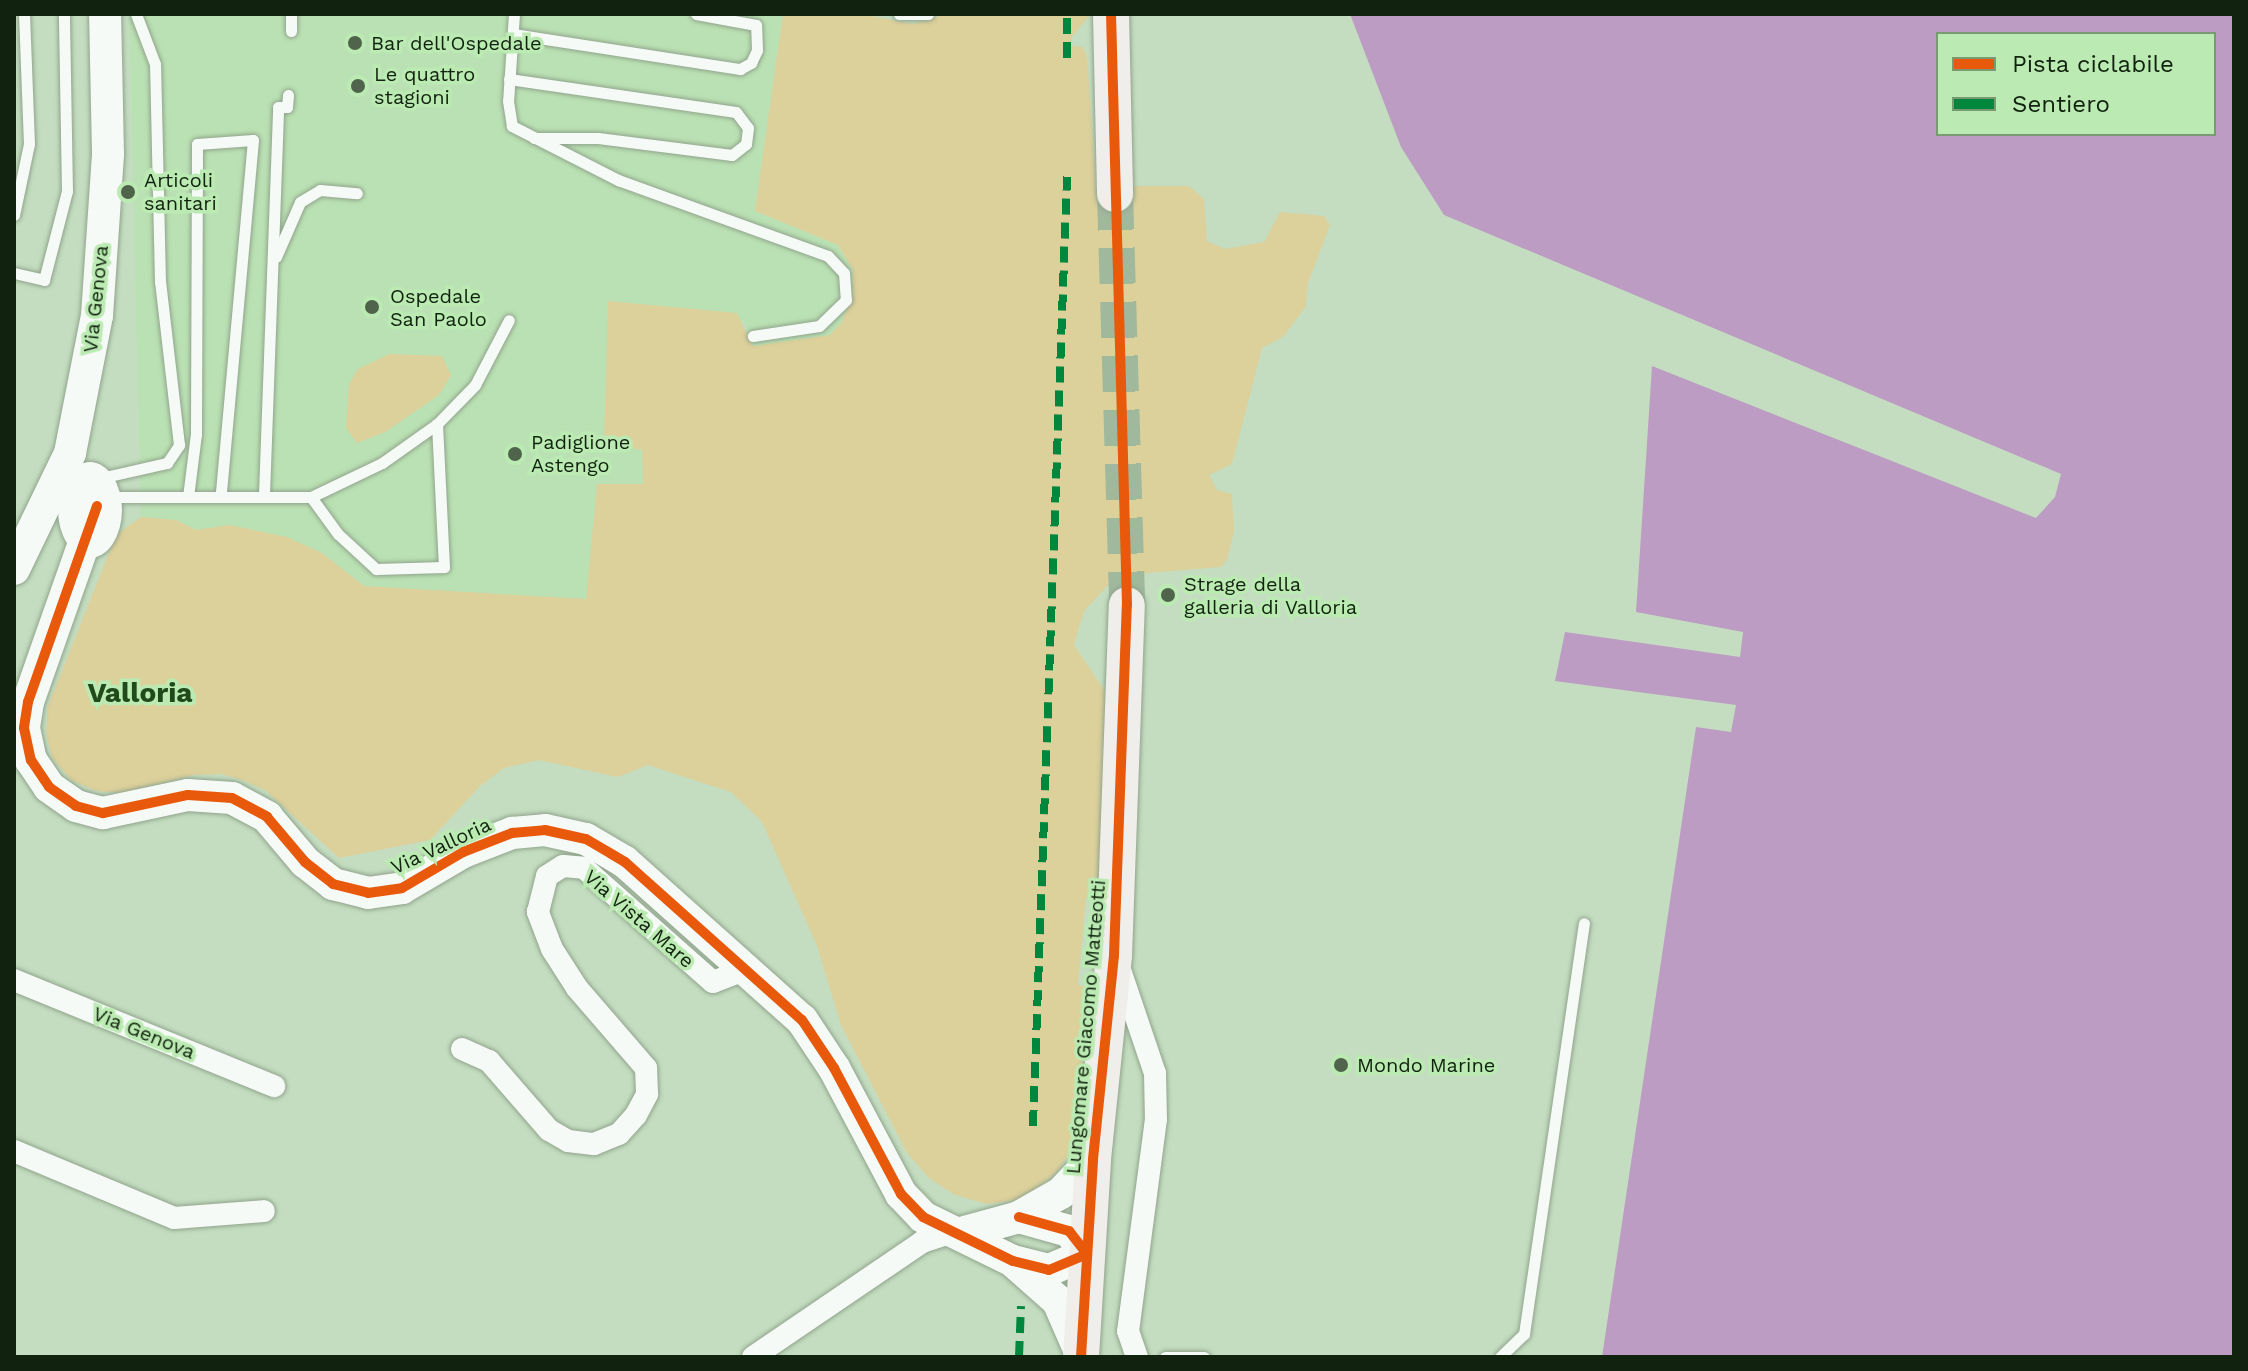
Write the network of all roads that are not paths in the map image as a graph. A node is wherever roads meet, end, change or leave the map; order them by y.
1 (24, 14) edge
2 (64, 14) edge
3 (105, 14) edge
4 (136, 14) edge
5 (291, 14) edge
6 (514, 14) edge
7 (696, 14) edge
8 (899, 14) edge
9 (928, 14) edge
10 (1111, 14) edge
11 (291, 31) dead end
12 (513, 34) junction
13 (509, 79) junction
14 (288, 95) dead end
15 (529, 138) junction
16 (357, 193) dead end
17 (1115, 194) tunnel mouth
18 (14, 215) edge
19 (272, 269) junction
20 (14, 273) edge
21 (509, 320) dead end
22 (753, 336) dead end
23 (437, 424) junction
24 (87, 488) junction
25 (264, 494) junction
26 (221, 495) junction
27 (188, 497) junction
28 (311, 497) junction
29 (14, 569) edge
30 (1127, 605) tunnel mouth
31 (1584, 923) dead end
32 (1114, 955) junction
33 (745, 970) junction
34 (14, 980) edge
35 (462, 1049) dead end
36 (274, 1086) dead end
37 (14, 1151) edge
38 (1093, 1159) junction
39 (264, 1211) dead end
40 (1019, 1217) junction
41 (957, 1232) junction
42 (1087, 1254) junction
43 (1013, 1261) junction
44 (1081, 1355) edge
45 (753, 1357) edge
46 (1137, 1357) edge
47 (1165, 1357) edge
48 (1204, 1357) edge
49 (1500, 1357) edge

1 - 18 lane
2 - 20 lane
3 - 24 street, Via Genova
4 - 24 lane
5 - 11 lane
6 - 12 lane
7 - 12 lane
8 - 9 lane
10 - 17 main road
12 - 13 lane
13 - 15 lane
13 - 15 lane
14 - 19 lane
15 - 22 lane
16 - 19 lane
19 - 25 lane
21 - 23 lane
23 - 28 lane
23 - 28 lane
24 - 27 lane
24 - 29 street, Via Genova
24 - 33 street, Via Valloria
25 - 26 lane
25 - 28 lane
26 - 27 lane
26 - 27 lane
30 - 32 main road, Lungomare Giacomo Matteotti
31 - 49 lane
32 - 38 main road, Lungomare Giacomo Matteotti
32 - 46 street
33 - 35 street, Via Vista Mare
33 - 41 street, Via Valloria
34 - 36 street, Via Genova
37 - 39 street
38 - 40 street
38 - 42 main road, Lungomare Giacomo Matteotti
40 - 41 street
40 - 42 street
41 - 43 street, Via Valloria
41 - 45 street
42 - 43 street
42 - 44 main road, Lungomare Giacomo Matteotti
43 - 44 street
47 - 48 lane

